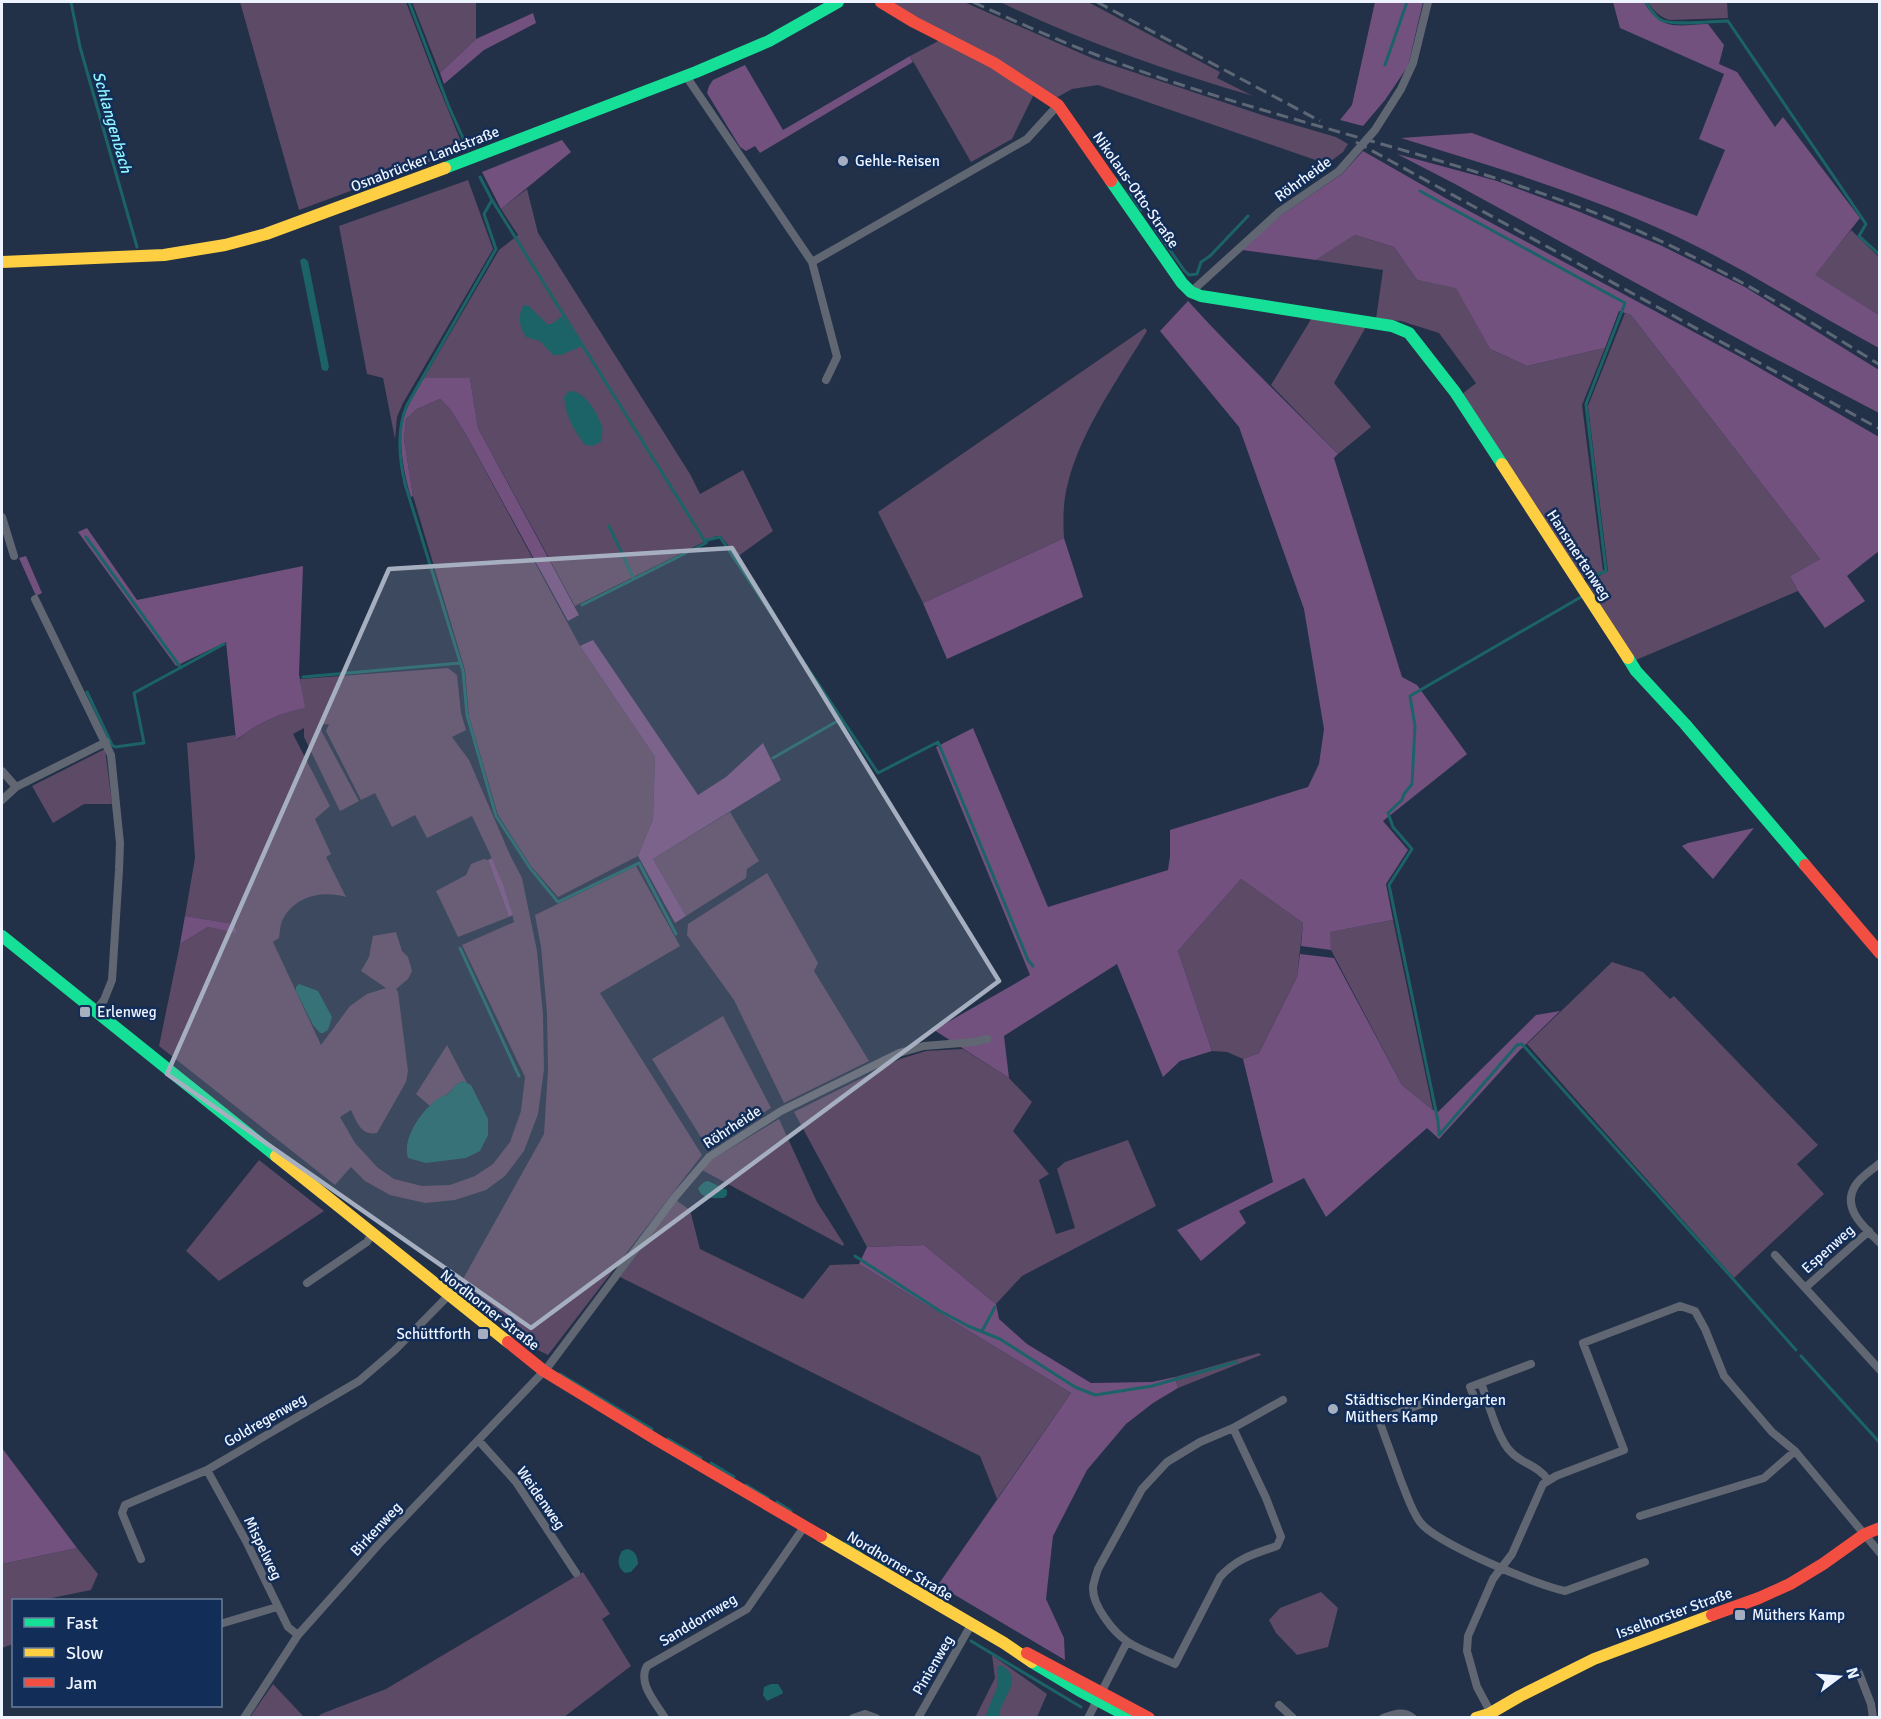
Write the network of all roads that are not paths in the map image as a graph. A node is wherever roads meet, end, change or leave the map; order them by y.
1 (838, 2) edge
2 (881, 2) edge
3 (1428, 2) edge
4 (686, 76) junction
5 (1058, 105) junction
6 (2, 262) edge
7 (812, 262) junction
8 (1191, 292) junction
9 (826, 380) dead end
10 (2, 517) edge
11 (14, 556) dead end
12 (35, 599) dead end
13 (106, 742) junction
14 (2, 771) edge
15 (16, 787) junction
16 (2, 800) edge
17 (2, 936) edge
18 (1880, 953) edge
19 (95, 1011) junction
20 (987, 1039) dead end
21 (1880, 1163) edge
22 (1869, 1231) junction
23 (372, 1234) junction
24 (1880, 1243) edge
25 (1775, 1255) dead end
26 (307, 1283) dead end
27 (1806, 1287) junction
28 (448, 1296) junction
29 (1531, 1364) dead end
30 (1880, 1370) edge
31 (544, 1371) junction
32 (1283, 1400) dead end
33 (1424, 1403) dead end
34 (1233, 1428) junction
35 (479, 1441) junction
36 (1795, 1450) junction
37 (207, 1470) junction
38 (1548, 1480) junction
39 (1640, 1516) dead end
40 (1880, 1518) edge
41 (804, 1527) junction
42 (1880, 1528) edge
43 (1865, 1535) junction
44 (1880, 1553) edge
45 (141, 1559) dead end
46 (1645, 1562) dead end
47 (1502, 1568) junction
48 (576, 1573) dead end
49 (277, 1607) junction
50 (222, 1623) edge
51 (971, 1625) junction
52 (298, 1635) junction
53 (1127, 1641) junction
54 (1859, 1673) dead end
55 (1099, 1697) junction
56 (1279, 1705) dead end
57 (1485, 1715) edge
58 (244, 1718) edge
59 (665, 1718) edge
60 (853, 1718) edge
61 (876, 1718) edge
62 (918, 1718) edge
63 (1088, 1718) edge
64 (1131, 1718) edge
65 (1149, 1718) edge
66 (1293, 1718) edge
67 (1383, 1718) edge
68 (1413, 1718) edge
69 (1873, 1718) edge

1 - 4 street, Osnabrücker Landstraße
2 - 5 street, Nikolaus-Otto-Straße
3 - 8 street, Röhrheide
4 - 6 street, Osnabrücker Landstraße
4 - 7 street
5 - 7 street
5 - 8 street, Nikolaus-Otto-Straße
7 - 9 street
8 - 18 street, Hansmertenweg
10 - 11 street
12 - 13 street
13 - 15 street
13 - 19 street
14 - 15 street
15 - 16 street
17 - 19 street, Nordhorner Straße
19 - 23 street, Nordhorner Straße
20 - 31 street, Röhrheide
21 - 22 street
22 - 24 street
22 - 27 street, Espenweg
23 - 26 street
23 - 28 street, Nordhorner Straße
25 - 27 street, Espenweg
27 - 30 street, Espenweg
28 - 31 street, Nordhorner Straße
28 - 37 street, Goldregenweg
29 - 38 street
31 - 35 street, Birkenweg
31 - 41 street, Nordhorner Straße
32 - 34 street
33 - 47 street
34 - 53 street
34 - 53 street
35 - 48 street, Weidenweg
35 - 52 street, Birkenweg
36 - 38 street
36 - 39 street
36 - 43 street
37 - 45 street, Goldregenweg
37 - 49 street, Mispelweg
38 - 47 street
40 - 43 street, Isselhorster Straße
41 - 51 street, Nordhorner Straße
41 - 59 street, Sanddornweg
42 - 43 street, Isselhorster Straße
43 - 44 street
43 - 57 street, Isselhorster Straße
46 - 47 street
47 - 57 street
49 - 50 street
49 - 52 street, Mispelweg
51 - 55 street, Nordhorner Straße
51 - 62 street, Pinienweg
52 - 58 street, Birkenweg
53 - 55 street
54 - 69 street
55 - 63 street
55 - 64 street, Nordhorner Straße
55 - 65 street, Nordhorner Straße
56 - 66 street
60 - 61 street
67 - 68 street

